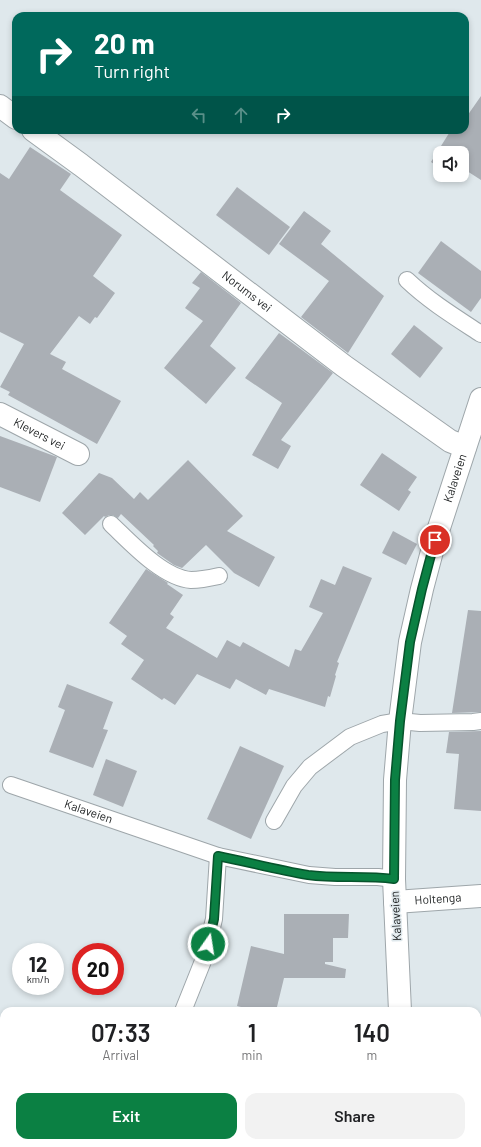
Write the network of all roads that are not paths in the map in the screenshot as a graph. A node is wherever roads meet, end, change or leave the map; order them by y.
1 (0, 106) edge
2 (12, 115) edge
3 (38, 134) edge
4 (407, 280) dead end
5 (481, 334) edge
6 (481, 399) edge
7 (0, 414) edge
8 (465, 446) junction
9 (78, 454) dead end
10 (111, 524) dead end
11 (219, 576) dead end
12 (481, 720) edge
13 (400, 721) junction
14 (11, 785) dead end
15 (274, 821) dead end
16 (218, 856) junction
17 (394, 879) junction
18 (481, 896) edge
19 (395, 902) junction
20 (185, 1007) edge
21 (400, 1007) edge

1 - 2 street
3 - 8 street, Norums vei
4 - 5 lane
6 - 8 street, Kalaveien
7 - 9 street, Klevers vei
8 - 13 street, Kalaveien
10 - 11 lane
12 - 13 lane
13 - 15 lane
13 - 17 street, Kalaveien
14 - 16 lane, Kalaveien
16 - 17 lane, Kalaveien
16 - 20 lane
17 - 19 street, Kalaveien
18 - 19 street, Holtenga
19 - 21 street, Kalaveien

